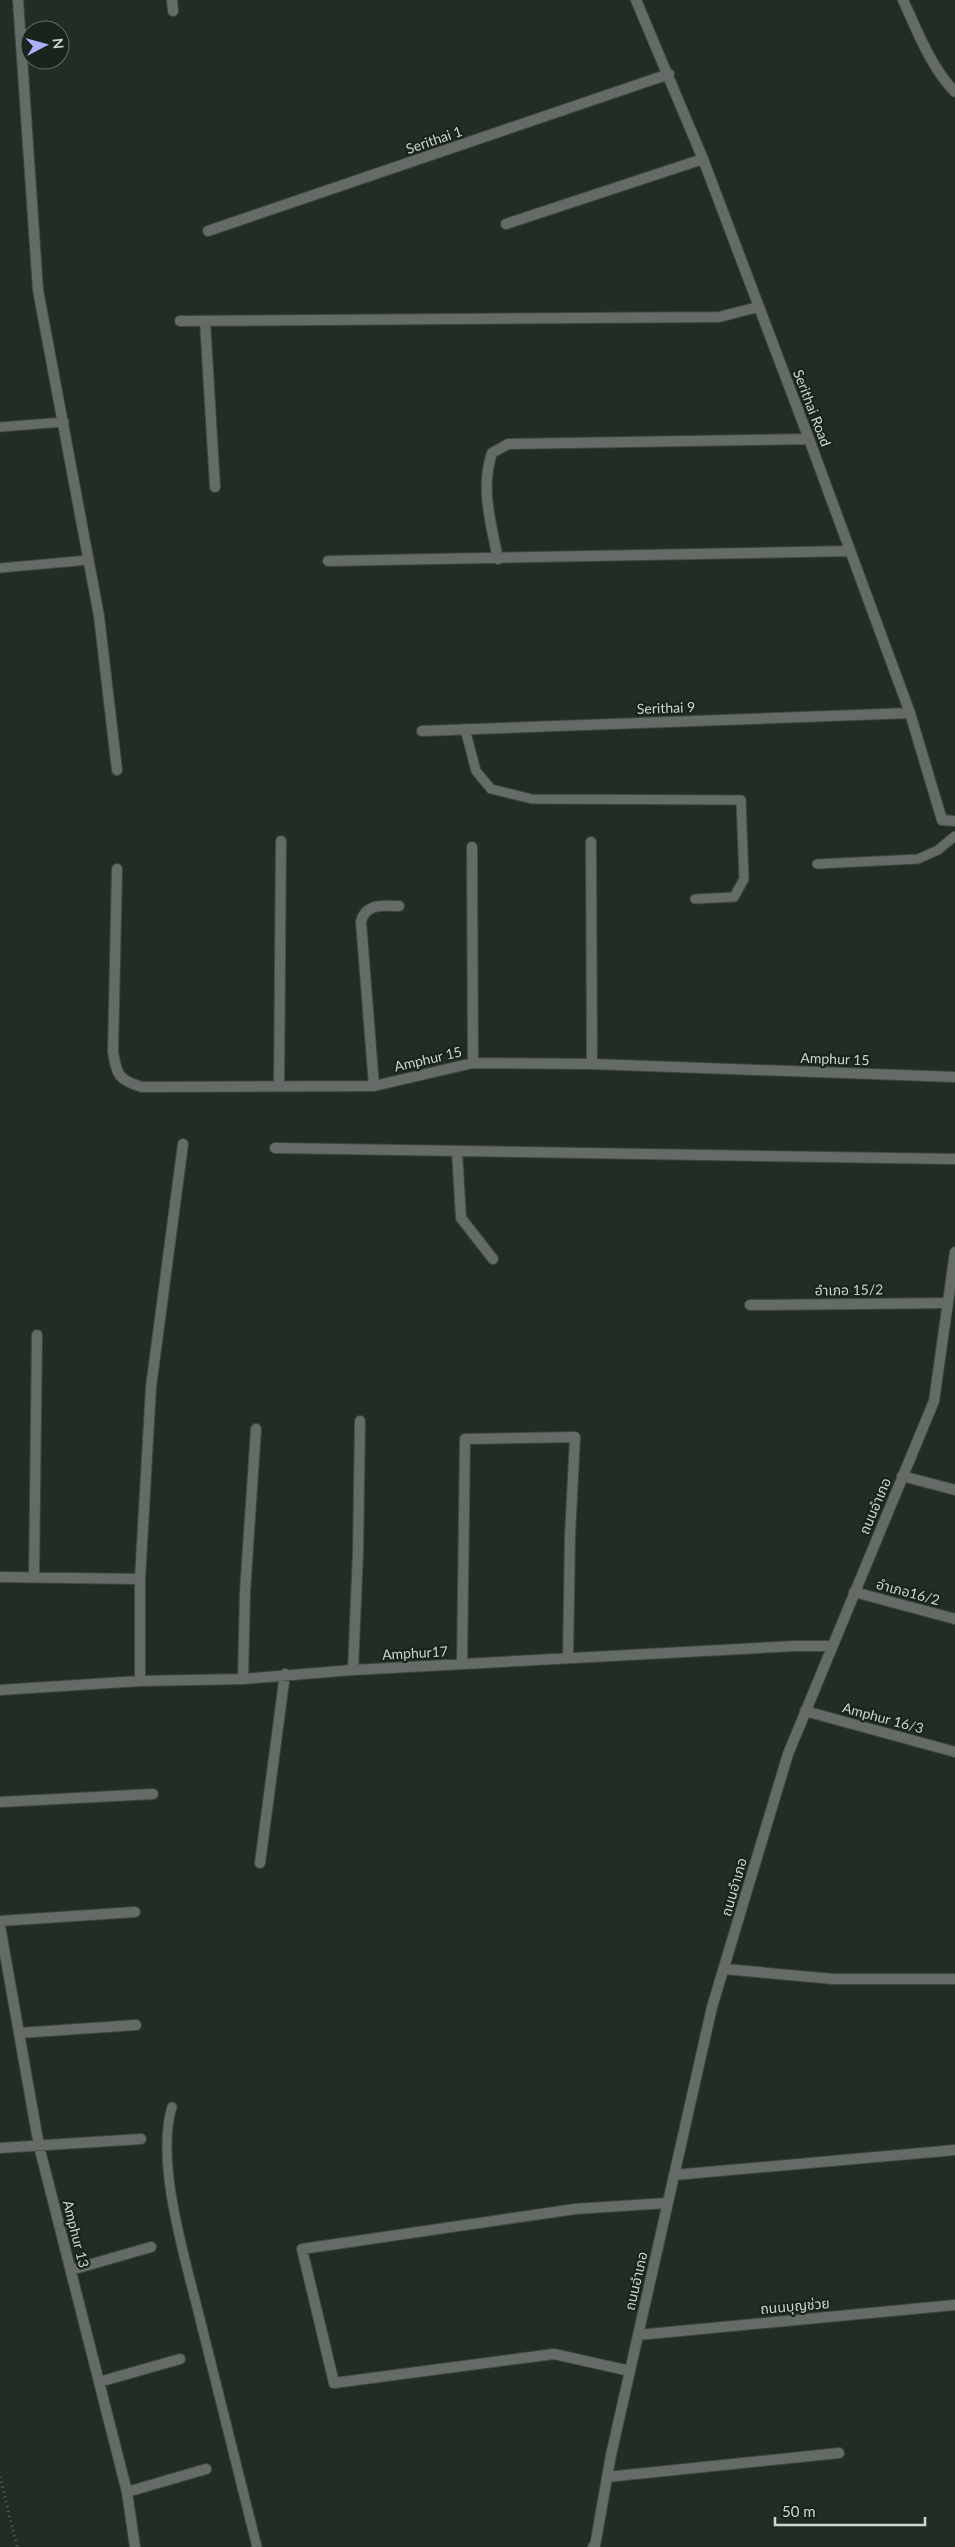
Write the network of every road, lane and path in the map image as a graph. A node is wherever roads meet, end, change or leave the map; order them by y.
1 (18, 0) edge
2 (172, 0) edge
3 (636, 0) edge
4 (903, 0) edge
5 (173, 11) dead end
6 (669, 74) junction
7 (955, 92) edge
8 (703, 159) junction
9 (506, 224) dead end
10 (208, 231) dead end
11 (758, 307) junction
12 (180, 321) dead end
13 (206, 321) junction
14 (64, 422) junction
15 (0, 427) edge
16 (809, 438) junction
17 (215, 488) dead end
18 (849, 551) junction
19 (498, 559) junction
20 (89, 560) junction
21 (328, 561) dead end
22 (0, 568) edge
23 (910, 713) junction
24 (465, 729) junction
25 (422, 730) dead end
26 (117, 770) dead end
27 (955, 822) edge
28 (955, 836) edge
29 (281, 841) dead end
30 (591, 842) dead end
31 (472, 847) dead end
32 (817, 864) dead end
33 (117, 869) dead end
34 (695, 899) dead end
35 (399, 906) dead end
36 (473, 1063) junction
37 (592, 1064) junction
38 (955, 1077) edge
39 (278, 1086) junction
40 (374, 1086) junction
41 (183, 1144) dead end
42 (275, 1148) dead end
43 (458, 1151) junction
44 (955, 1159) edge
45 (955, 1252) edge
46 (493, 1259) dead end
47 (948, 1303) junction
48 (750, 1305) dead end
49 (37, 1335) dead end
50 (360, 1421) dead end
51 (256, 1429) dead end
52 (902, 1476) junction
53 (955, 1490) edge
54 (0, 1577) edge
55 (34, 1577) junction
56 (140, 1579) junction
57 (854, 1592) junction
58 (955, 1619) edge
59 (832, 1646) junction
60 (568, 1658) junction
61 (462, 1664) junction
62 (353, 1670) junction
63 (285, 1674) junction
64 (243, 1679) junction
65 (140, 1681) junction
66 (0, 1690) edge
67 (805, 1712) junction
68 (955, 1752) edge
69 (152, 1794) dead end
70 (0, 1802) edge
71 (260, 1863) dead end
72 (135, 1912) dead end
73 (0, 1921) edge
74 (0, 1926) edge
75 (724, 1968) junction
76 (955, 1979) edge
77 (136, 2025) dead end
78 (19, 2033) junction
79 (172, 2106) dead end
80 (141, 2139) dead end
81 (40, 2146) junction
82 (0, 2148) edge
83 (955, 2150) edge
84 (674, 2175) junction
85 (668, 2203) junction
86 (151, 2247) dead end
87 (71, 2270) junction
88 (955, 2304) edge
89 (638, 2335) junction
90 (180, 2359) dead end
91 (630, 2371) junction
92 (99, 2382) junction
93 (840, 2453) dead end
94 (206, 2469) dead end
95 (0, 2477) edge
96 (607, 2477) junction
97 (127, 2492) junction
98 (16, 2547) edge
99 (135, 2547) edge
100 (257, 2547) edge
101 (593, 2547) edge

1 - 14 street
2 - 5 street
3 - 6 street, Serithai Road
4 - 7 street
6 - 8 street, Serithai Road
6 - 10 street, Serithai 1
8 - 9 street
8 - 11 street, Serithai Road
11 - 13 street
11 - 16 street, Serithai Road
12 - 13 street
13 - 17 street
14 - 15 lane
14 - 20 street
16 - 18 street, Serithai Road
16 - 19 street
18 - 19 street
18 - 23 street, Serithai Road
19 - 21 street
20 - 22 lane
20 - 26 street
23 - 24 street, Serithai 9
23 - 27 street, Serithai Road
24 - 25 street, Serithai 9
24 - 34 lane
28 - 32 lane
29 - 39 street
30 - 37 street
31 - 36 street
33 - 39 street, Amphur 15
35 - 40 street
36 - 37 street, Amphur 15
36 - 40 street, Amphur 15
37 - 38 street, Amphur 15
39 - 40 street, Amphur 15
41 - 56 street
42 - 43 street
43 - 44 street
43 - 46 street
45 - 47 street, ถนนอำเภอ
47 - 48 street, อำเภอ 15/2
47 - 52 street, ถนนอำเภอ
49 - 55 street
50 - 62 street
51 - 64 street
52 - 53 street
52 - 57 street, ถนนอำเภอ
54 - 55 street
55 - 56 street
56 - 65 street
57 - 58 street, อำเภอ16/2
57 - 59 street, ถนนอำเภอ
59 - 60 street, Amphur17
59 - 67 street, ถนนอำเภอ
60 - 61 street, Amphur17
60 - 61 street
61 - 62 street, Amphur17
62 - 63 street, Amphur17
63 - 64 street, Amphur17
63 - 71 street
64 - 65 street, Amphur17
65 - 66 street, Amphur17
67 - 68 street, Amphur 16/3
67 - 75 street, ถนนอำเภอ
69 - 70 street
72 - 73 street
74 - 78 street, Amphur 13
75 - 76 street
75 - 84 street, ถนนอำเภอ
77 - 78 street
78 - 81 street, Amphur 13
79 - 100 lane
80 - 81 street
81 - 82 street
81 - 87 street, Amphur 13
83 - 84 street
84 - 85 street, ถนนอำเภอ
85 - 89 street, ถนนอำเภอ
85 - 91 street
86 - 87 street
87 - 92 street, Amphur 13
88 - 89 street, ถนนบุญช่วย
89 - 91 street, ถนนอำเภอ
90 - 92 street
91 - 96 street, ถนนอำเภอ
92 - 97 street, Amphur 13
93 - 96 street
94 - 97 street
95 - 98 path
96 - 101 street, ถนนอำเภอ
97 - 99 street, Amphur 13

